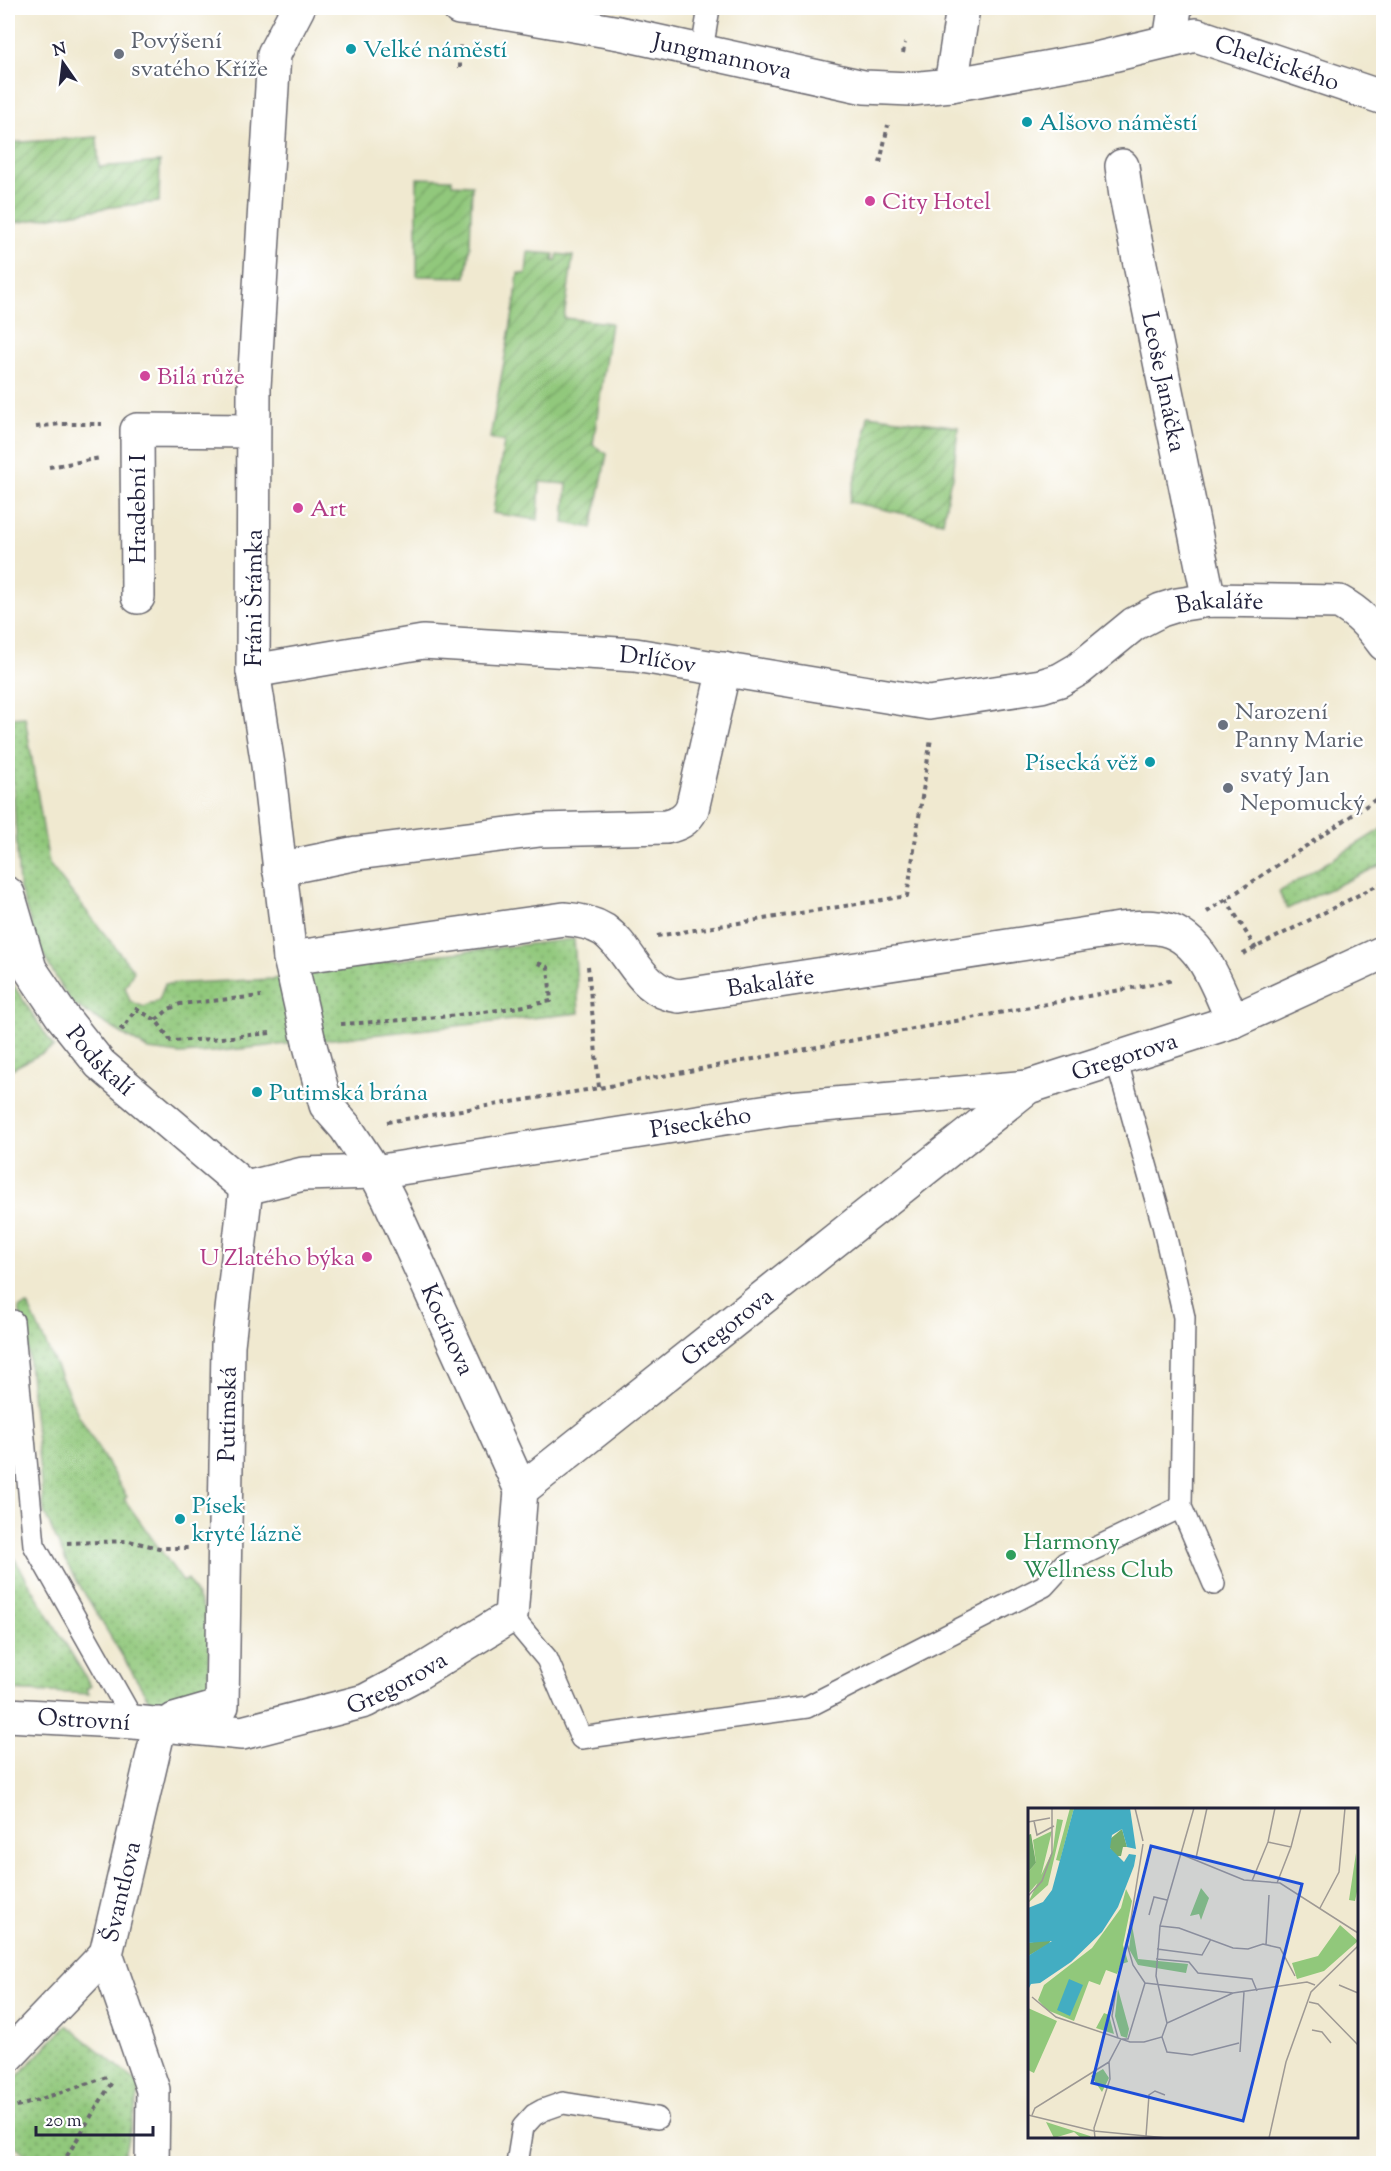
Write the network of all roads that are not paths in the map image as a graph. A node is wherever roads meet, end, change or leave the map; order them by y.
1 (298, 8) edge
2 (459, 8) edge
3 (710, 8) edge
4 (963, 8) edge
5 (1175, 8) edge
6 (1170, 41) junction
7 (702, 50) junction
8 (951, 85) junction
9 (1383, 98) edge
10 (1122, 166) dead end
11 (253, 431) junction
12 (138, 597) dead end
13 (1209, 600) junction
14 (1383, 644) edge
15 (724, 669) junction
16 (253, 671) junction
17 (1060, 680) joint
18 (279, 869) junction
19 (8, 894) edge
20 (1383, 952) edge
21 (292, 966) junction
22 (1233, 1021) junction
23 (1116, 1058) junction
24 (1028, 1087) junction
25 (375, 1172) junction
26 (246, 1188) junction
27 (13, 1321) dead end
28 (521, 1490) junction
29 (1181, 1507) junction
30 (1214, 1584) dead end
31 (512, 1616) junction
32 (8, 1715) edge
33 (147, 1723) junction
34 (106, 1954) junction
35 (8, 2056) edge
36 (657, 2118) dead end
37 (152, 2163) edge
38 (517, 2163) edge

1 - 11 street, Fráni Šrámka
2 - 7 street, Jungmannova
3 - 7 lane
4 - 8 street
5 - 6 street
6 - 8 street
6 - 9 street, Chelčického
7 - 8 street, Jungmannova
10 - 13 street, Leoše Janáčka
11 - 12 street, Hradební I
11 - 16 street, Fráni Šrámka
13 - 14 street, Bakaláře
13 - 17 street, Bakaláře
15 - 16 street, Drlíčov
15 - 17 street, Drlíčov
15 - 18 street
16 - 18 street, Fráni Šrámka
18 - 21 street, Fráni Šrámka
19 - 26 street, Podskalí
20 - 22 street, Gregorova
21 - 22 street, Bakaláře
21 - 25 street, Fráni Šrámka, bridge
22 - 23 street, Gregorova
23 - 24 street, Gregorova
23 - 29 lane
24 - 25 street, Píseckého
24 - 28 street, Gregorova
25 - 26 street
25 - 28 street, Kocínova
26 - 33 street, Putimská
27 - 33 lane
28 - 31 street
29 - 30 lane
29 - 31 lane
31 - 33 street, Gregorova
32 - 33 street, Ostrovní
33 - 34 street, Švantlova
34 - 35 street
34 - 37 street, Švantlova
36 - 38 lane

